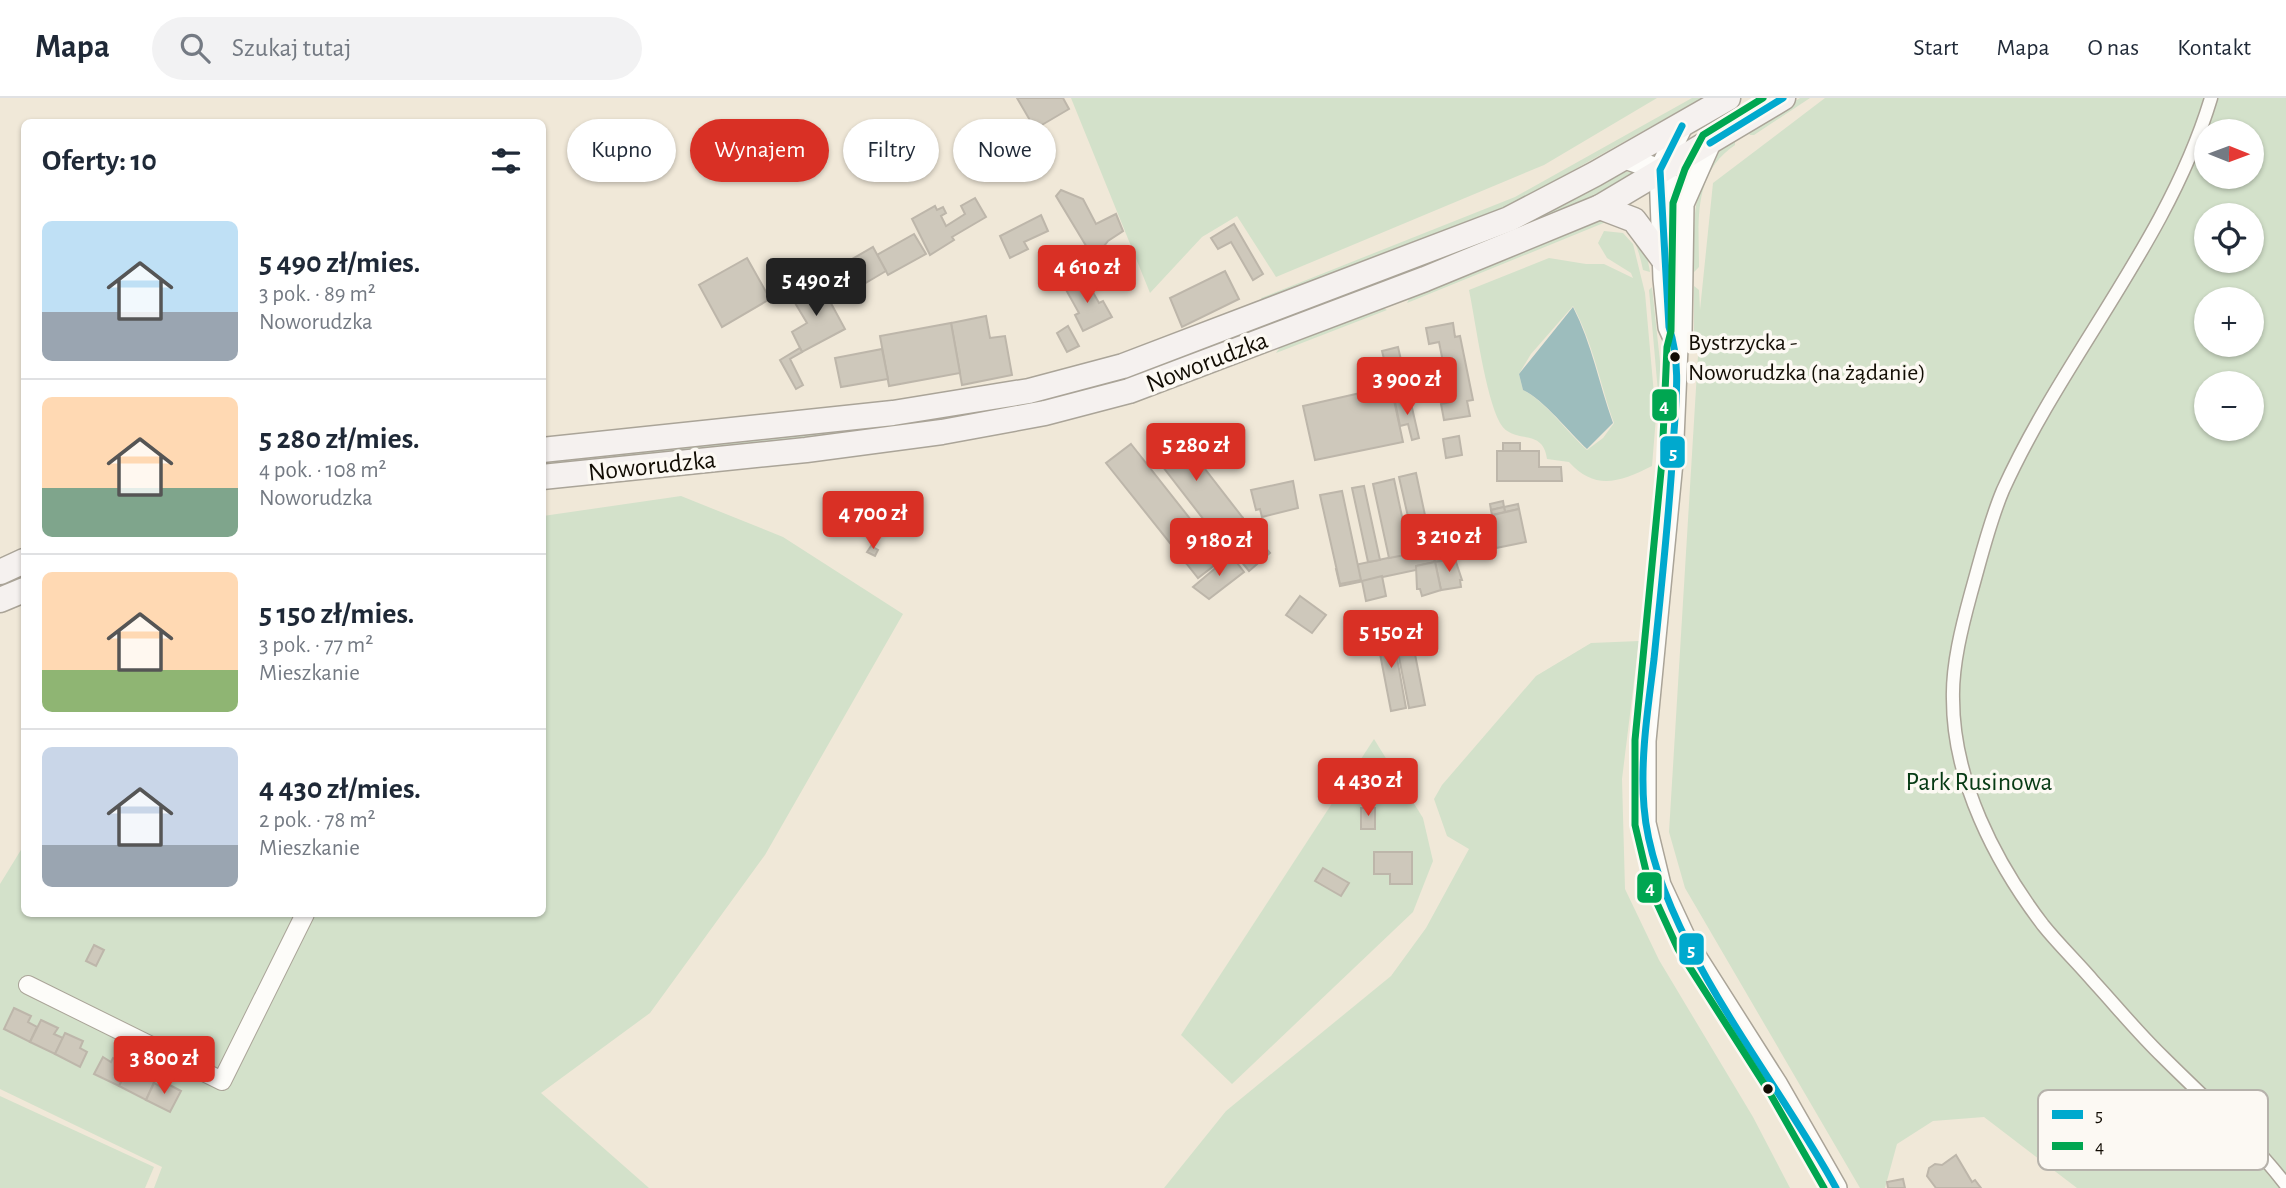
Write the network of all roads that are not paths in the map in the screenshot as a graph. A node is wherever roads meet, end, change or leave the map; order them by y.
1 (1728, 98) edge
2 (1783, 98) edge
3 (2211, 98) edge
4 (1682, 126) junction
5 (1710, 143) junction
6 (1625, 158) junction
7 (1660, 170) junction
8 (1683, 204) junction
9 (1600, 207) junction
10 (1664, 260) junction
11 (1677, 347) junction
12 (546, 450) edge
13 (546, 477) edge
14 (21, 562) edge
15 (0, 572) edge
16 (21, 591) edge
17 (0, 600) edge
18 (304, 917) edge
19 (28, 985) dead end
20 (2198, 1090) edge
21 (2268, 1162) edge
22 (2284, 1179) edge
23 (1836, 1188) edge

1 - 4 main road, Noworudzka
2 - 5 main road, Noworudzka
3 - 20 street
4 - 6 main road, Noworudzka
4 - 7 street
5 - 7 main road, Noworudzka
5 - 8 street
6 - 7 street
6 - 12 main road, Noworudzka
7 - 8 street
7 - 9 main road, Noworudzka
7 - 10 street
8 - 11 street
9 - 10 main road
9 - 13 main road, Noworudzka
10 - 11 street
11 - 23 street
14 - 15 main road
16 - 17 main road
18 - 19 street
21 - 22 street

